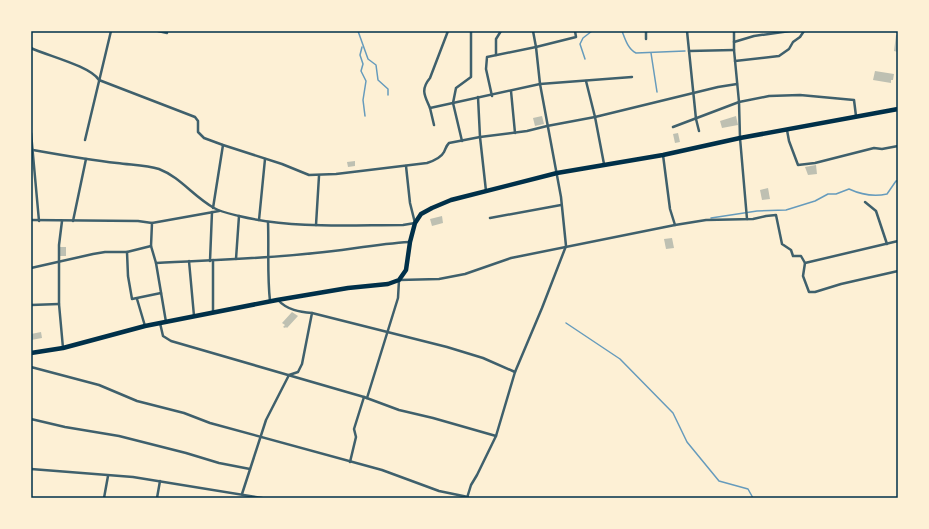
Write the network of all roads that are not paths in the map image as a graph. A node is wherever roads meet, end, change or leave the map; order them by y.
1 (111, 31) edge
2 (158, 31) edge
3 (448, 31) edge
4 (471, 31) edge
5 (501, 31) edge
6 (533, 31) edge
7 (575, 31) edge
8 (646, 31) edge
9 (687, 31) edge
10 (734, 31) edge
11 (790, 31) edge
12 (803, 31) edge
13 (167, 33) dead end
14 (646, 39) dead end
15 (734, 42) junction
16 (536, 47) junction
17 (31, 48) edge
18 (734, 50) junction
19 (689, 51) junction
20 (496, 55) junction
21 (735, 61) junction
22 (632, 77) dead end
23 (100, 80) junction
24 (586, 82) junction
25 (540, 84) junction
26 (737, 84) junction
27 (511, 91) junction
28 (693, 94) junction
29 (492, 96) junction
30 (478, 97) junction
31 (739, 102) junction
32 (453, 103) junction
33 (430, 108) junction
34 (898, 108) edge
35 (856, 116) junction
36 (595, 117) junction
37 (696, 119) junction
38 (434, 125) dead end
39 (547, 126) junction
40 (673, 127) dead end
41 (787, 129) junction
42 (699, 131) dead end
43 (31, 133) edge
44 (515, 133) junction
45 (31, 137) edge
46 (480, 138) junction
47 (740, 138) junction
48 (84, 140) dead end
49 (462, 141) junction
50 (223, 145) junction
51 (898, 146) edge
52 (33, 150) junction
53 (663, 155) junction
54 (86, 159) junction
55 (265, 159) junction
56 (604, 164) junction
57 (406, 166) junction
58 (557, 173) junction
59 (320, 176) junction
60 (486, 192) junction
61 (865, 202) dead end
62 (561, 205) junction
63 (213, 208) junction
64 (220, 211) junction
65 (212, 212) junction
66 (239, 216) junction
67 (490, 218) dead end
68 (31, 220) edge
69 (40, 220) junction
70 (259, 220) junction
71 (746, 220) junction
72 (62, 221) junction
73 (73, 221) junction
74 (268, 222) junction
75 (152, 223) junction
76 (415, 223) junction
77 (316, 225) junction
78 (675, 226) junction
79 (898, 241) edge
80 (410, 242) junction
81 (887, 244) junction
82 (151, 246) junction
83 (566, 246) junction
84 (127, 252) junction
85 (270, 257) junction
86 (236, 259) junction
87 (212, 260) junction
88 (189, 261) junction
89 (59, 262) junction
90 (156, 263) junction
91 (805, 263) junction
92 (31, 268) edge
93 (898, 271) edge
94 (399, 280) junction
95 (161, 293) junction
96 (137, 299) junction
97 (277, 300) junction
98 (270, 302) junction
99 (59, 304) junction
100 (31, 305) edge
101 (212, 313) junction
102 (312, 313) junction
103 (194, 316) junction
104 (166, 322) junction
105 (160, 323) junction
106 (145, 326) junction
107 (387, 332) junction
108 (63, 348) junction
109 (31, 353) edge
110 (31, 367) edge
111 (515, 372) junction
112 (289, 375) junction
113 (366, 398) junction
114 (31, 419) edge
115 (261, 436) junction
116 (496, 436) junction
117 (350, 462) junction
118 (31, 469) edge
119 (250, 469) junction
120 (108, 476) junction
121 (160, 481) junction
122 (242, 494) junction
123 (468, 497) edge
124 (104, 498) edge
125 (157, 498) edge
126 (262, 498) edge

1 - 23 street
2 - 13 street
3 - 33 street
4 - 32 street
5 - 20 street
6 - 16 street
7 - 16 street
8 - 14 street
9 - 19 street
10 - 15 street
11 - 15 street
12 - 21 street
15 - 18 street
16 - 20 street
16 - 25 street
17 - 23 street
18 - 19 street
18 - 21 street
19 - 28 street
20 - 29 street
21 - 26 street
22 - 24 street
23 - 48 street
23 - 50 street
24 - 25 street
24 - 36 street
25 - 27 street
25 - 39 street
26 - 28 street
26 - 31 street
27 - 29 street
27 - 44 street
28 - 36 street
28 - 37 street
29 - 30 street
30 - 32 street
30 - 46 street
31 - 35 street
31 - 37 street
31 - 47 street
32 - 33 street
32 - 49 street
33 - 38 street
34 - 35 highway
35 - 41 highway
36 - 39 street
36 - 56 street
37 - 40 street
37 - 42 street
39 - 44 street
39 - 58 street
41 - 47 highway
41 - 51 street
43 - 45 street
44 - 46 street
45 - 52 street
46 - 49 street
46 - 60 street
47 - 53 highway
47 - 71 street
49 - 57 street
50 - 55 street
50 - 63 street
52 - 54 street
52 - 69 street
53 - 56 highway
53 - 78 street
54 - 63 street
54 - 73 street
55 - 59 street
55 - 70 street
56 - 58 highway
57 - 59 street
57 - 76 street
58 - 60 highway
58 - 62 street
59 - 77 street
60 - 76 highway
61 - 81 street
62 - 67 street
62 - 83 street
63 - 64 street
64 - 65 street
64 - 66 street
65 - 75 street
65 - 87 street
66 - 70 street
66 - 86 street
68 - 69 street
69 - 72 street
70 - 74 street
71 - 78 street
71 - 91 street
72 - 73 street
72 - 89 street
73 - 75 street
74 - 77 street
74 - 85 street
75 - 82 street
76 - 77 street
76 - 80 highway
78 - 83 street
79 - 81 street
80 - 85 street
80 - 94 highway
81 - 91 street
82 - 84 street
82 - 90 street
83 - 94 street
83 - 111 street
84 - 89 street
84 - 96 street
85 - 86 street
85 - 98 street
86 - 87 street
87 - 88 street
87 - 101 street
88 - 90 street
88 - 103 street
89 - 92 street
89 - 99 street
90 - 95 street
91 - 93 street
94 - 97 highway
94 - 107 street
95 - 96 street
95 - 104 street
96 - 106 street
97 - 98 highway
97 - 102 street
98 - 101 highway
99 - 100 street
99 - 108 street
101 - 103 highway
102 - 107 street
102 - 112 street
103 - 104 highway
104 - 105 highway
105 - 106 highway
105 - 112 street
106 - 108 highway
107 - 111 street
107 - 113 street
108 - 109 highway
110 - 115 street
111 - 116 street
112 - 113 street
112 - 115 street
113 - 116 street
113 - 117 street
114 - 119 street
115 - 117 street
115 - 119 street
116 - 123 street
117 - 123 street
118 - 120 street
119 - 122 street
120 - 121 street
120 - 124 street
121 - 122 street
121 - 125 street
122 - 126 street

